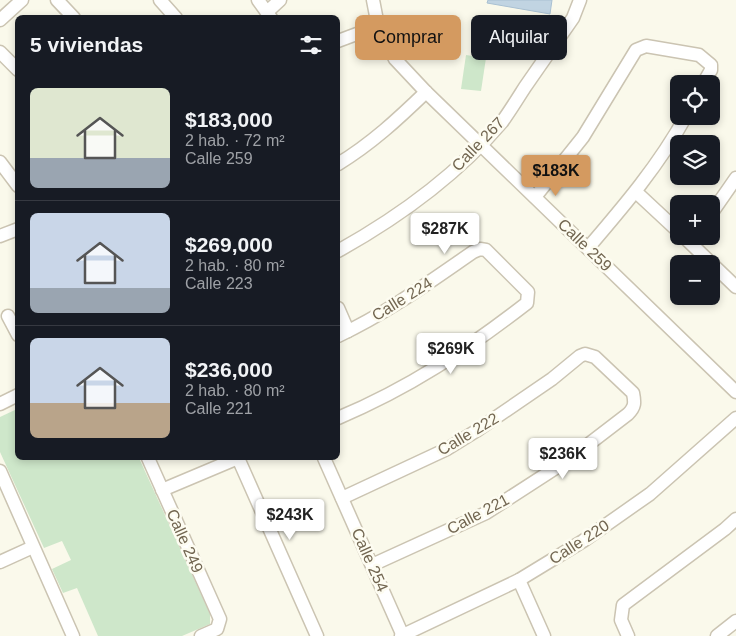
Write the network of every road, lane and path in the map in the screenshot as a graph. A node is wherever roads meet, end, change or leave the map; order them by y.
1 (22, 0) edge
2 (57, 0) edge
3 (160, 0) edge
4 (258, 0) edge
5 (280, 0) edge
6 (373, 0) edge
7 (580, 0) edge
8 (71, 15) edge
9 (173, 15) edge
10 (269, 15) edge
11 (376, 15) edge
12 (0, 20) edge
13 (355, 35) edge
14 (340, 40) edge
15 (0, 52) edge
16 (396, 60) edge
17 (15, 67) edge
18 (708, 75) edge
19 (426, 92) junction
20 (681, 125) edge
21 (480, 144) junction
22 (0, 162) edge
23 (340, 163) edge
24 (736, 178) edge
25 (15, 182) edge
26 (636, 192) junction
27 (535, 197) junction
28 (720, 201) edge
29 (670, 224) edge
30 (15, 230) edge
31 (0, 236) edge
32 (696, 245) edge
33 (588, 248) junction
34 (340, 250) edge
35 (736, 287) edge
36 (8, 315) edge
37 (340, 318) edge
38 (15, 329) edge
39 (343, 333) edge
40 (585, 354) joint
41 (736, 392) edge
42 (15, 396) edge
43 (0, 404) edge
44 (340, 417) edge
45 (736, 418) edge
46 (149, 460) edge
47 (233, 460) edge
48 (239, 460) edge
49 (325, 460) edge
50 (0, 471) edge
51 (162, 490) junction
52 (342, 498) junction
53 (736, 519) edge
54 (33, 548) junction
55 (0, 562) edge
56 (372, 565) junction
57 (519, 580) junction
58 (736, 621) edge
59 (73, 636) edge
60 (201, 636) edge
61 (317, 636) edge
62 (402, 636) edge
63 (544, 636) edge
64 (628, 636) edge
65 (717, 636) edge

1 - 12 street
2 - 8 street
3 - 9 street
4 - 10 street
5 - 10 street
6 - 11 street, Calle 259
7 - 21 street, Calle 267
13 - 14 street
15 - 17 street
16 - 19 street, Calle 259
18 - 27 street
19 - 21 street, Calle 259
19 - 23 street
20 - 26 street
21 - 27 street, Calle 259
21 - 34 street, Calle 267
22 - 25 street
24 - 28 street
26 - 29 street
26 - 33 street
27 - 33 street, Calle 259
30 - 31 street
32 - 35 street
33 - 41 street, Calle 259
36 - 38 street
37 - 39 street
39 - 44 street, Calle 224
40 - 52 street, Calle 222
40 - 56 street, Calle 221
42 - 43 street
45 - 57 street, Calle 220
46 - 51 street, Calle 249
47 - 51 street
48 - 61 street
49 - 52 street, Calle 254
50 - 54 street
51 - 60 street, Calle 249
52 - 56 street, Calle 254
53 - 64 street
54 - 55 street
54 - 59 street
56 - 62 street, Calle 254
57 - 62 street, Calle 220
57 - 63 street
58 - 65 street

